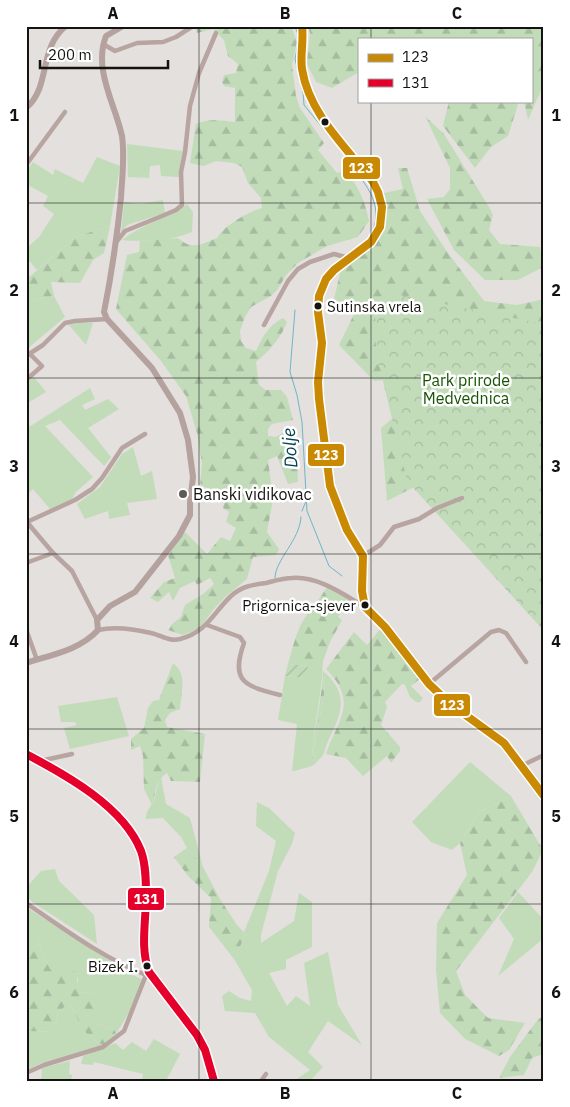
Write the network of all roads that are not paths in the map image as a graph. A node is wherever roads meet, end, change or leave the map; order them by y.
1 (66, 26) edge
2 (123, 26) edge
3 (193, 26) edge
4 (302, 26) edge
5 (216, 33) dead end
6 (103, 44) junction
7 (26, 108) edge
8 (65, 112) dead end
9 (26, 165) edge
10 (117, 241) junction
11 (349, 258) junction
12 (107, 319) junction
13 (264, 325) dead end
14 (28, 355) edge
15 (26, 380) edge
16 (145, 434) dead end
17 (462, 498) dead end
18 (27, 522) edge
19 (53, 553) junction
20 (363, 556) junction
21 (26, 562) edge
22 (365, 607) junction
23 (97, 620) junction
24 (207, 626) junction
25 (26, 629) edge
26 (98, 630) junction
27 (37, 660) junction
28 (526, 662) dead end
29 (26, 663) edge
30 (429, 684) junction
31 (280, 695) dead end
32 (26, 754) edge
33 (72, 754) dead end
34 (544, 755) edge
35 (40, 761) junction
36 (521, 766) junction
37 (544, 796) edge
38 (26, 903) edge
39 (148, 974) junction
40 (26, 1073) edge
41 (266, 1074) dead end
42 (214, 1081) edge
43 (260, 1081) edge

1 - 7 street
2 - 6 street
3 - 6 street
4 - 11 street
5 - 10 street
6 - 10 street
8 - 9 street
10 - 12 street
11 - 13 street
11 - 20 street
12 - 14 street
12 - 23 street
14 - 15 street
16 - 18 street
17 - 20 street
18 - 19 street
19 - 21 street
19 - 23 street
20 - 22 street
22 - 24 street
22 - 30 street
23 - 26 street
24 - 26 street
24 - 31 street
25 - 27 street
26 - 27 street
27 - 29 street
28 - 30 street
30 - 36 street
32 - 35 street
33 - 35 street
34 - 36 street
35 - 39 street
36 - 37 street
38 - 39 street
39 - 40 street
39 - 42 street
41 - 43 street

